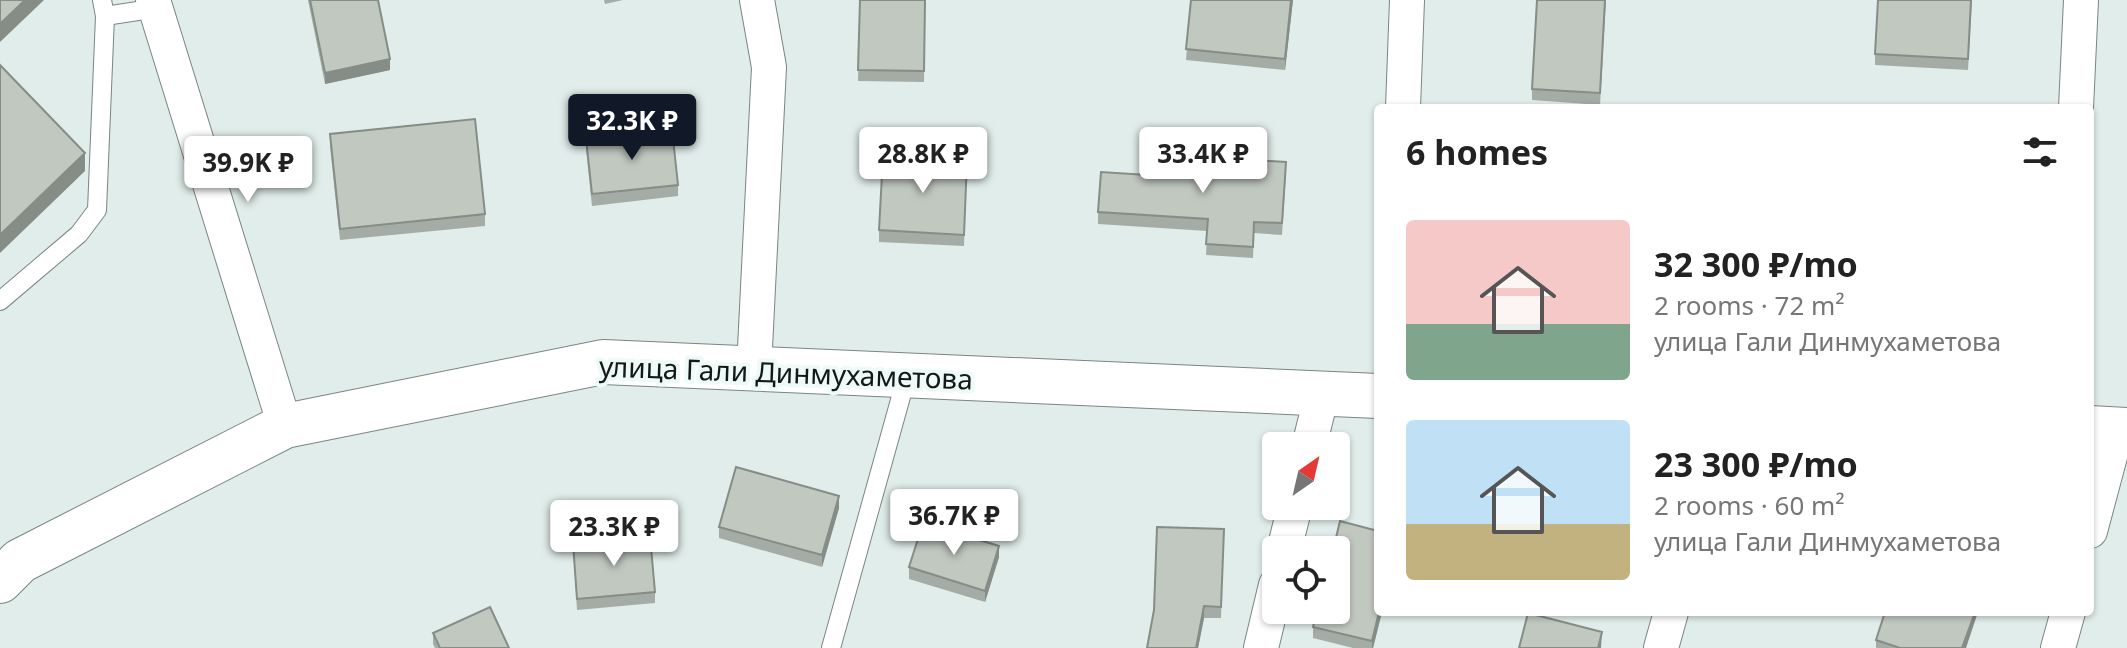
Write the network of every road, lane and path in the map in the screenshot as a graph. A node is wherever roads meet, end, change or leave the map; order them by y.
1 (757, 0) edge
2 (1407, 0) edge
3 (2081, 0) edge
4 (155, 4) edge
5 (104, 8) edge
6 (1403, 104) edge
7 (2076, 104) edge
8 (0, 301) edge
9 (754, 368) junction
10 (907, 375) junction
11 (1322, 394) junction
12 (1374, 396) edge
13 (285, 426) junction
14 (2111, 429) edge
15 (1312, 432) edge
16 (2094, 512) edge
17 (0, 581) edge
18 (1670, 616) edge
19 (2067, 616) edge
20 (1267, 624) edge
21 (831, 648) edge
22 (1261, 648) edge
23 (1661, 648) edge
24 (2058, 648) edge

1 - 9 street
2 - 6 street
3 - 7 street
4 - 5 lane
4 - 13 street
5 - 8 lane
9 - 10 street, улица Гали Динмухаметова
9 - 13 street, улица Гали Динмухаметова
10 - 11 street, улица Гали Динмухаметова
10 - 21 lane
11 - 12 street, улица Гали Динмухаметова
11 - 15 street
13 - 17 street, улица Гали Динмухаметова
14 - 16 street
18 - 23 street
19 - 24 street
20 - 22 street

